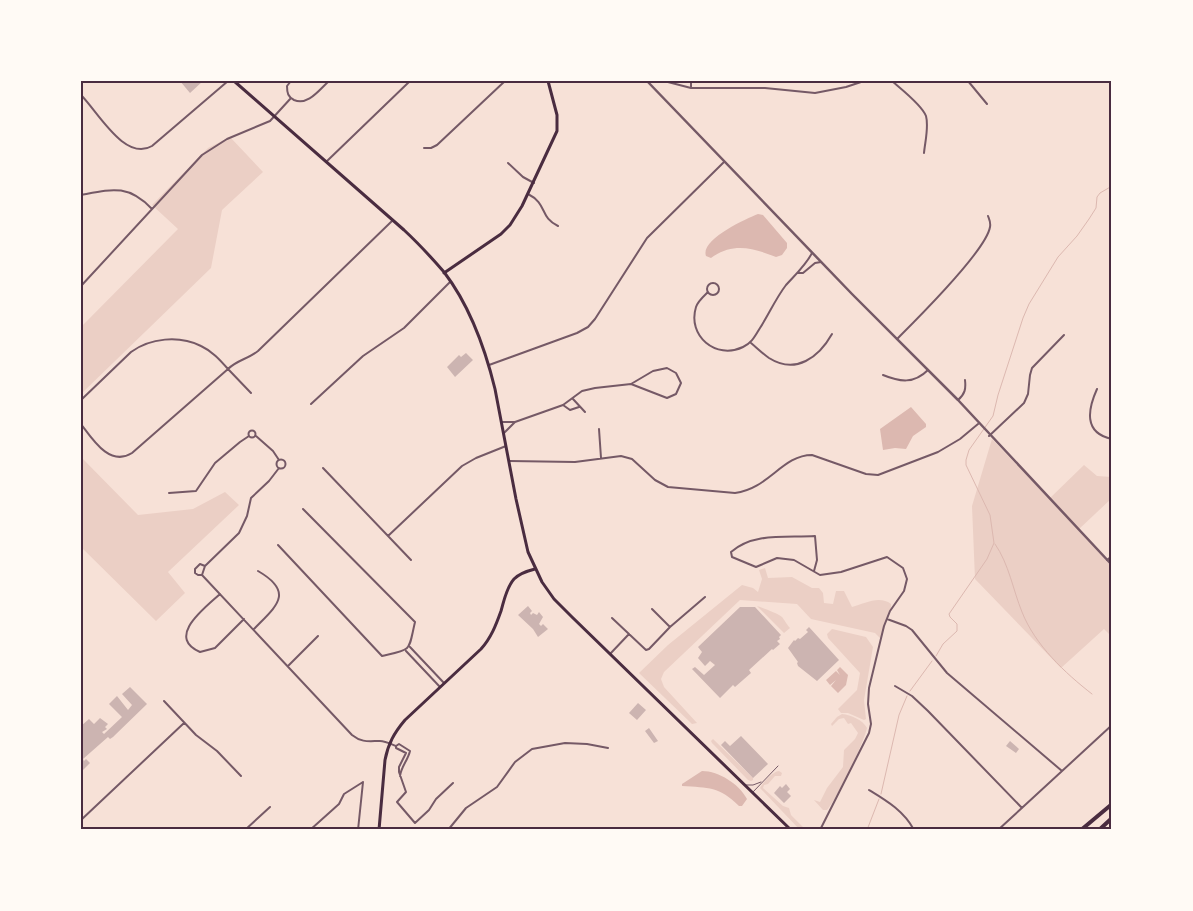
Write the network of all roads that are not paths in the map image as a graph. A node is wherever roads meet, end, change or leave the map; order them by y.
1 (228, 81) edge
2 (234, 81) edge
3 (291, 81) edge
4 (329, 81) edge
5 (410, 81) edge
6 (504, 81) edge
7 (548, 81) edge
8 (647, 81) edge
9 (664, 81) edge
10 (691, 81) edge
11 (864, 81) edge
12 (892, 81) edge
13 (968, 81) edge
14 (691, 88) junction
15 (81, 95) edge
16 (291, 98) junction
17 (986, 104) dead end
18 (275, 117) junction
19 (424, 148) dead end
20 (924, 153) dead end
21 (326, 162) junction
22 (724, 162) junction
23 (508, 163) dead end
24 (534, 182) junction
25 (528, 194) junction
26 (81, 195) edge
27 (152, 209) junction
28 (988, 216) dead end
29 (393, 221) junction
30 (558, 226) dead end
31 (812, 253) junction
32 (821, 262) junction
33 (802, 266) junction
34 (806, 270) junction
35 (444, 273) junction
36 (798, 273) junction
37 (450, 282) junction
38 (81, 286) edge
39 (708, 292) junction
40 (832, 334) dead end
41 (1064, 335) dead end
42 (897, 339) junction
43 (751, 342) junction
44 (489, 365) junction
45 (228, 369) junction
46 (928, 370) junction
47 (883, 375) dead end
48 (965, 380) dead end
49 (631, 384) junction
50 (1096, 389) dead end
51 (251, 393) dead end
52 (573, 399) junction
53 (81, 400) edge
54 (958, 400) junction
55 (311, 404) dead end
56 (563, 406) junction
57 (579, 406) junction
58 (585, 412) dead end
59 (502, 422) junction
60 (515, 422) junction
61 (81, 424) edge
62 (979, 425) junction
63 (599, 429) dead end
64 (504, 433) junction
65 (249, 436) junction
66 (256, 436) junction
67 (989, 436) junction
68 (1112, 438) edge
69 (506, 446) junction
70 (601, 458) junction
71 (279, 460) junction
72 (509, 461) junction
73 (280, 468) junction
74 (323, 468) dead end
75 (169, 493) dead end
76 (303, 509) dead end
77 (388, 536) junction
78 (278, 545) dead end
79 (1112, 556) edge
80 (411, 560) dead end
81 (1107, 560) junction
82 (1112, 565) edge
83 (205, 566) junction
84 (535, 569) junction
85 (814, 571) junction
86 (258, 572) dead end
87 (202, 575) junction
88 (220, 594) junction
89 (705, 597) dead end
90 (652, 609) dead end
91 (612, 618) dead end
92 (244, 619) junction
93 (887, 619) junction
94 (670, 627) junction
95 (254, 629) junction
96 (629, 634) junction
97 (318, 636) dead end
98 (410, 647) junction
99 (406, 651) junction
100 (610, 654) junction
101 (288, 666) junction
102 (444, 683) junction
103 (895, 686) dead end
104 (440, 687) junction
105 (164, 701) dead end
106 (184, 723) junction
107 (1112, 725) edge
108 (390, 744) junction
109 (396, 746) junction
110 (608, 748) dead end
111 (778, 766) dead end
112 (1062, 771) junction
113 (241, 776) dead end
114 (400, 776) junction
115 (762, 782) junction
116 (453, 783) dead end
117 (745, 785) junction
118 (869, 790) dead end
119 (753, 792) junction
120 (1112, 804) edge
121 (270, 807) dead end
122 (1022, 808) junction
123 (1112, 818) edge
124 (81, 820) edge
125 (245, 830) edge
126 (310, 830) edge
127 (358, 830) edge
128 (379, 830) edge
129 (448, 830) edge
130 (791, 830) edge
131 (820, 830) edge
132 (914, 830) edge
133 (998, 830) edge
134 (1081, 830) edge
135 (1099, 830) edge

1 - 15 street
2 - 18 main road
3 - 16 street
4 - 16 street
5 - 21 street
6 - 19 street
7 - 24 main road
8 - 22 street
9 - 14 street
10 - 14 street
11 - 14 street
12 - 20 street
13 - 17 street
16 - 18 street
18 - 21 main road
18 - 27 street
21 - 29 main road
22 - 31 street
22 - 44 street
23 - 24 street
24 - 25 main road
25 - 30 street
25 - 35 main road
26 - 27 street
27 - 38 street
28 - 42 street
29 - 35 main road
29 - 45 street
31 - 32 street
31 - 33 street
32 - 34 street
32 - 42 street
33 - 34 street
33 - 36 street
34 - 36 street
35 - 37 main road
36 - 43 street
37 - 44 main road
37 - 55 street
39 - 39 street
39 - 43 street
40 - 43 street
41 - 67 street
42 - 46 street
44 - 59 main road
45 - 51 street
45 - 53 street
45 - 61 street
46 - 47 street
46 - 54 street
48 - 54 street
49 - 49 street
49 - 52 street
50 - 68 street
52 - 56 street
52 - 57 street
54 - 62 street
56 - 57 street
56 - 60 street
57 - 58 street
59 - 60 street
59 - 64 main road
60 - 64 street
62 - 67 street
62 - 70 street
63 - 70 street
64 - 69 main road
65 - 66 street
65 - 66 street
65 - 75 street
66 - 71 street
67 - 81 street
69 - 72 main road
69 - 77 street
70 - 72 street
71 - 73 street
71 - 73 street
72 - 84 main road
73 - 83 street
74 - 77 street
76 - 98 street
77 - 80 street
78 - 99 street
79 - 81 street
81 - 82 street
83 - 87 street
83 - 87 street
84 - 100 main road
84 - 102 main road
85 - 85 street
85 - 93 street
86 - 95 street
87 - 88 street
88 - 92 street
88 - 92 street
89 - 94 street
90 - 94 street
91 - 96 street
92 - 95 street
93 - 112 street
93 - 131 street
94 - 96 street
95 - 101 street
96 - 100 street
97 - 101 street
98 - 99 street
98 - 102 street
99 - 104 street
100 - 117 main road
101 - 108 street
102 - 104 main road
103 - 122 street
104 - 108 main road
105 - 106 street
106 - 113 street
106 - 124 street
107 - 112 street
108 - 109 street
108 - 128 main road
109 - 114 street
109 - 114 street
110 - 129 street
111 - 115 lane
112 - 122 street
114 - 116 street
115 - 117 lane
115 - 119 lane
117 - 119 main road
118 - 132 street
119 - 130 main road
120 - 134 highway
121 - 125 street
122 - 133 street
123 - 135 highway
126 - 127 street

